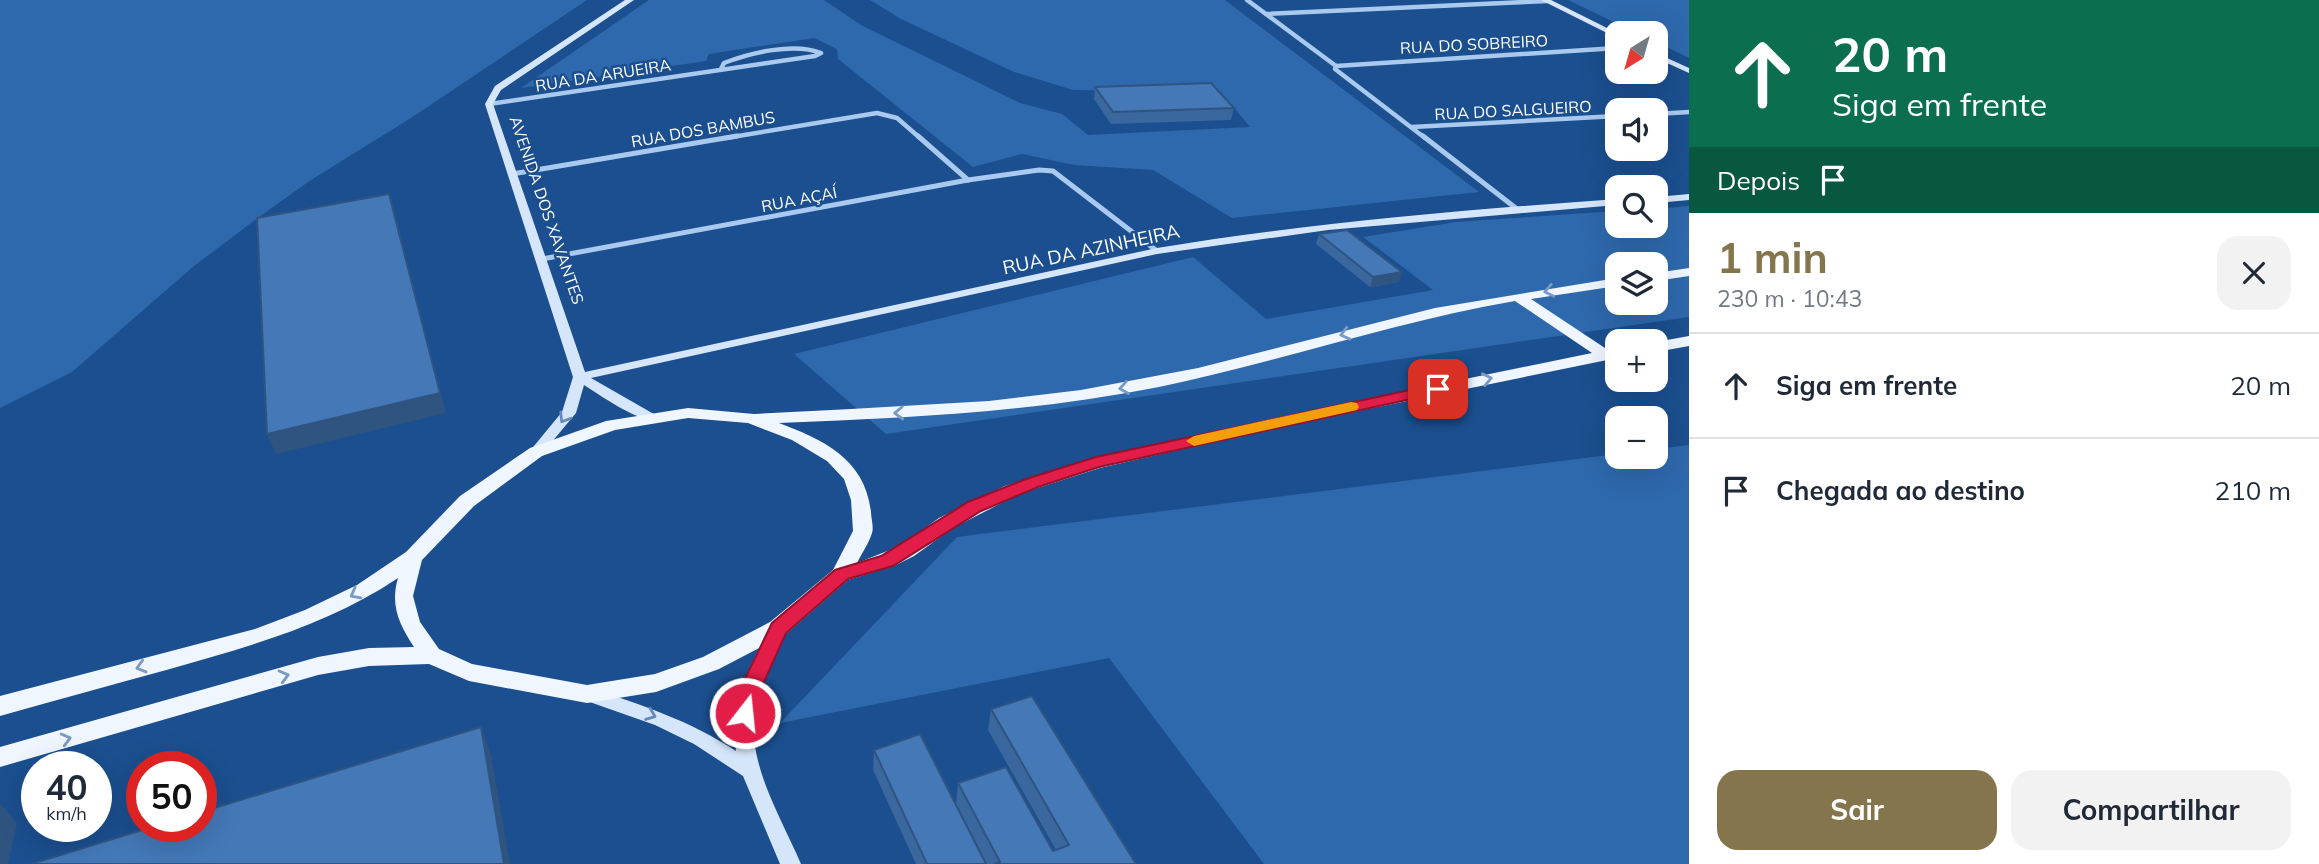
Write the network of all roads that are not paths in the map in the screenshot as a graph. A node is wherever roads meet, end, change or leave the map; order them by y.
1 (630, 0) edge
2 (1247, 0) edge
3 (1546, 1) edge
4 (1266, 14) junction
5 (1605, 30) edge
6 (1605, 49) edge
7 (1668, 61) edge
8 (1335, 68) junction
9 (721, 69) junction
10 (1689, 71) edge
11 (489, 104) junction
12 (1689, 112) edge
13 (1668, 113) edge
14 (1605, 117) edge
15 (1410, 127) junction
16 (512, 174) junction
17 (968, 180) junction
18 (1689, 197) edge
19 (1668, 199) edge
20 (1605, 203) edge
21 (1517, 209) junction
22 (1157, 251) junction
23 (542, 259) junction
24 (1689, 272) edge
25 (1668, 275) edge
26 (1605, 284) edge
27 (1518, 297) junction
28 (1689, 341) edge
29 (1668, 345) edge
30 (1605, 350) edge
31 (1605, 355) edge
32 (580, 377) junction
33 (652, 417) junction
34 (751, 418) junction
35 (536, 452) junction
36 (413, 557) junction
37 (841, 575) junction
38 (778, 628) junction
39 (431, 655) junction
40 (587, 694) junction
41 (0, 706) edge
42 (0, 757) edge
43 (749, 770) junction
44 (791, 864) edge

1 - 11 main road, AVENIDA DOS XAVANTES
2 - 4 street
3 - 4 street
3 - 5 main road
4 - 8 street
6 - 8 street, RUA DO SOBREIRO
7 - 10 main road
8 - 15 street
9 - 9 street, RUA DA ARUEIRA
9 - 11 street, RUA DA ARUEIRA
11 - 16 main road, AVENIDA DOS XAVANTES
12 - 13 street
14 - 15 street, RUA DO SALGUEIRO
15 - 21 street
16 - 17 street, RUA DOS BAMBUS
16 - 23 main road, AVENIDA DOS XAVANTES
17 - 22 street, RUA AÇAÍ
17 - 23 street, RUA AÇAÍ
18 - 19 main road
20 - 21 main road, RUA DA AZINHEIRA
21 - 22 main road, RUA DA AZINHEIRA
22 - 32 main road, RUA DA AZINHEIRA
23 - 32 main road, AVENIDA DOS XAVANTES
24 - 25 main road
26 -> 27 main road
27 - 30 main road
27 -> 34 main road
28 - 29 main road
37 -> 31 main road
32 - 33 main road
32 -> 35 main road
33 - 34 main road
33 - 35 main road
34 - 37 main road
35 - 36 main road
36 - 39 main road
36 -> 41 main road
37 - 38 main road
38 - 40 main road
38 - 43 main road
39 - 40 main road
42 -> 39 main road
40 -> 43 main road
43 - 44 main road

